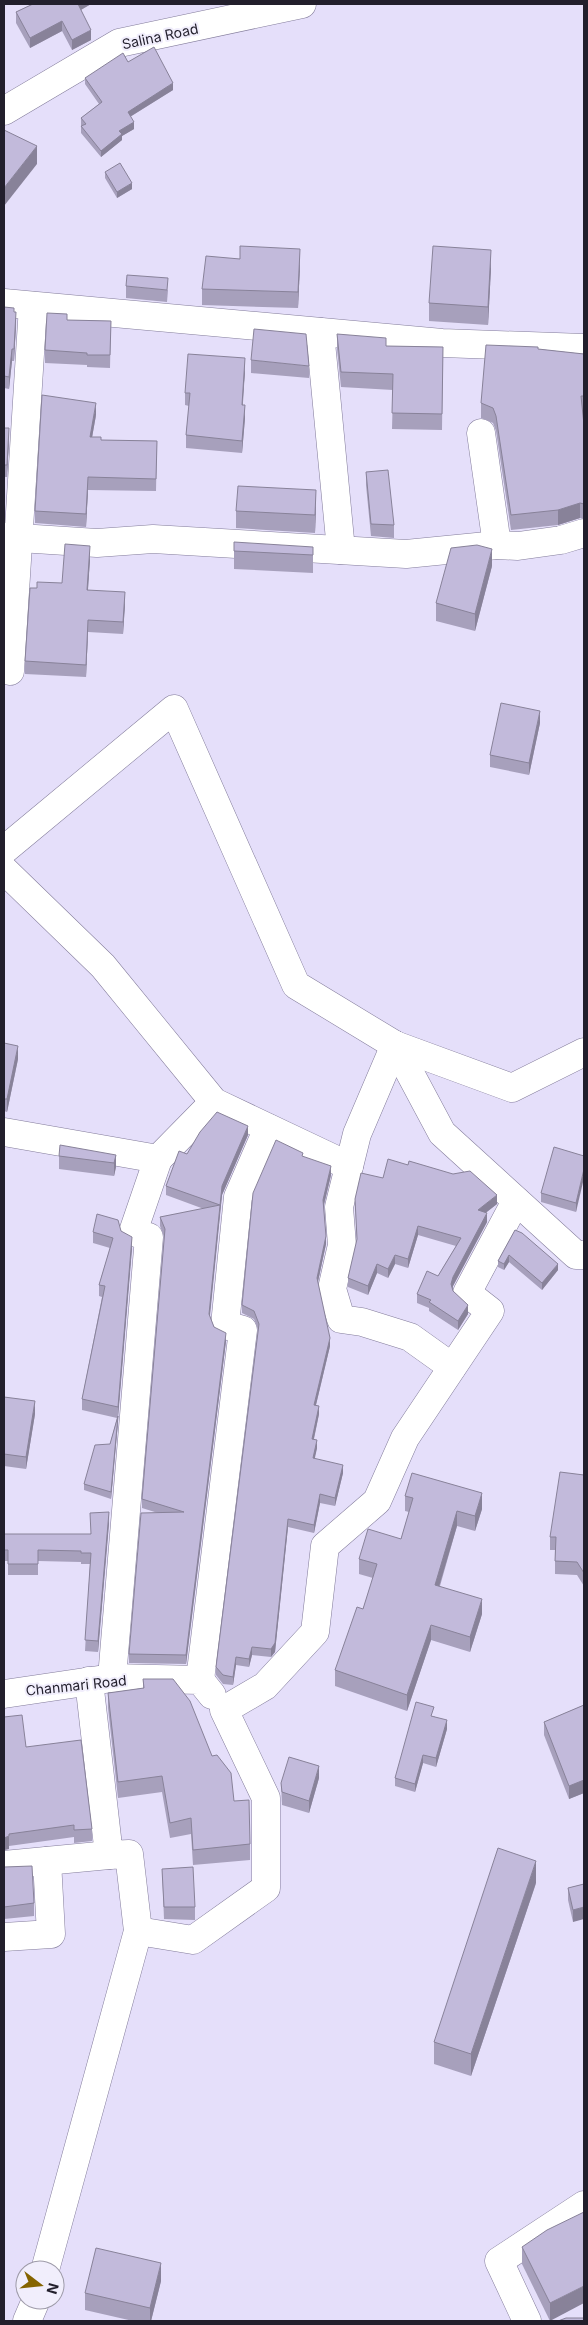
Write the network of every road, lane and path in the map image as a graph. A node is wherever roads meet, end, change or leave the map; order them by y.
1 (302, 4) edge
2 (4, 111) edge
3 (4, 303) edge
4 (33, 306) junction
5 (320, 332) junction
6 (584, 348) edge
7 (481, 433) dead end
8 (584, 533) edge
9 (11, 537) edge
10 (497, 545) junction
11 (342, 550) junction
12 (10, 671) dead end
13 (4, 850) edge
14 (4, 870) edge
15 (395, 1045) junction
16 (584, 1052) edge
17 (214, 1102) junction
18 (268, 1128) junction
19 (4, 1132) edge
20 (158, 1159) junction
21 (349, 1166) junction
22 (516, 1201) junction
23 (584, 1255) edge
24 (452, 1367) junction
25 (100, 1680) junction
26 (200, 1680) junction
27 (4, 1694) edge
28 (224, 1710) junction
29 (110, 1855) junction
30 (46, 1861) junction
31 (4, 1865) edge
32 (138, 1931) junction
33 (4, 1936) edge
34 (584, 2205) edge
35 (48, 2260) edge
36 (527, 2321) edge

1 - 2 street, Salina Road
3 - 4 street
4 - 5 street
4 - 9 street
5 - 6 street
5 - 11 street
7 - 10 street
8 - 10 street
9 - 11 street
9 - 12 street
10 - 11 street
13 - 15 street
14 - 17 street
15 - 16 street
15 - 21 street
15 - 22 street
17 - 18 street
17 - 20 street
18 - 21 street
18 - 26 street
19 - 20 street
20 - 25 street
21 - 24 street
22 - 23 street
22 - 24 street
24 - 28 street
25 - 26 street, Chanmari Road
25 - 27 street, Chanmari Road
25 - 29 street
26 - 28 street
28 - 32 street
29 - 30 street
29 - 32 street
30 - 31 street
30 - 33 street
32 - 35 street
34 - 36 street

